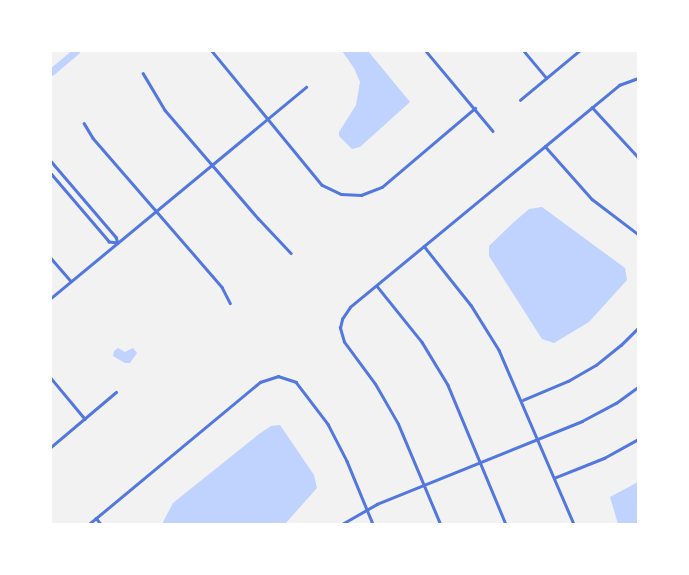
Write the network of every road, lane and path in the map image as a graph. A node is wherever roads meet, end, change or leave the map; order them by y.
1 (212, 51) edge
2 (426, 51) edge
3 (524, 51) edge
4 (579, 51) edge
5 (143, 73) dead end
6 (547, 78) junction
7 (638, 78) edge
8 (306, 87) dead end
9 (520, 100) dead end
10 (592, 107) junction
11 (475, 108) junction
12 (267, 119) junction
13 (84, 123) dead end
14 (493, 131) dead end
15 (545, 146) junction
16 (638, 157) edge
17 (51, 161) edge
18 (212, 165) junction
19 (51, 174) edge
20 (156, 211) junction
21 (638, 234) edge
22 (118, 243) junction
23 (424, 246) junction
24 (291, 253) dead end
25 (51, 258) edge
26 (71, 281) junction
27 (377, 286) junction
28 (51, 298) edge
29 (230, 302) dead end
30 (638, 328) edge
31 (51, 378) edge
32 (638, 387) edge
33 (116, 392) dead end
34 (522, 400) junction
35 (85, 418) junction
36 (538, 439) junction
37 (638, 439) edge
38 (51, 447) edge
39 (481, 462) junction
40 (554, 478) junction
41 (424, 485) junction
42 (367, 509) junction
43 (96, 518) junction
44 (89, 524) edge
45 (101, 524) edge
46 (342, 524) edge
47 (373, 524) edge
48 (440, 524) edge
49 (506, 524) edge
50 (574, 524) edge

1 - 12 street
2 - 11 street
3 - 6 street
4 - 6 street
5 - 18 street
6 - 9 street
7 - 10 street
8 - 12 street
10 - 15 street
10 - 16 street
11 - 12 street
11 - 14 street
12 - 18 street
13 - 20 street
15 - 21 street
15 - 23 street
17 - 22 street
18 - 20 street
18 - 24 street
19 - 22 street
20 - 22 street
20 - 29 street
22 - 26 street
23 - 27 street
23 - 34 street
25 - 26 street
26 - 28 street
27 - 39 street
27 - 41 street
30 - 34 street
31 - 35 street
32 - 36 street
33 - 35 street
34 - 36 street
35 - 38 street
36 - 39 street
36 - 40 street
37 - 40 street
39 - 41 street
39 - 49 street
40 - 50 street
41 - 42 street
41 - 48 street
42 - 43 street
42 - 46 street
42 - 47 street
43 - 44 street
43 - 45 street

